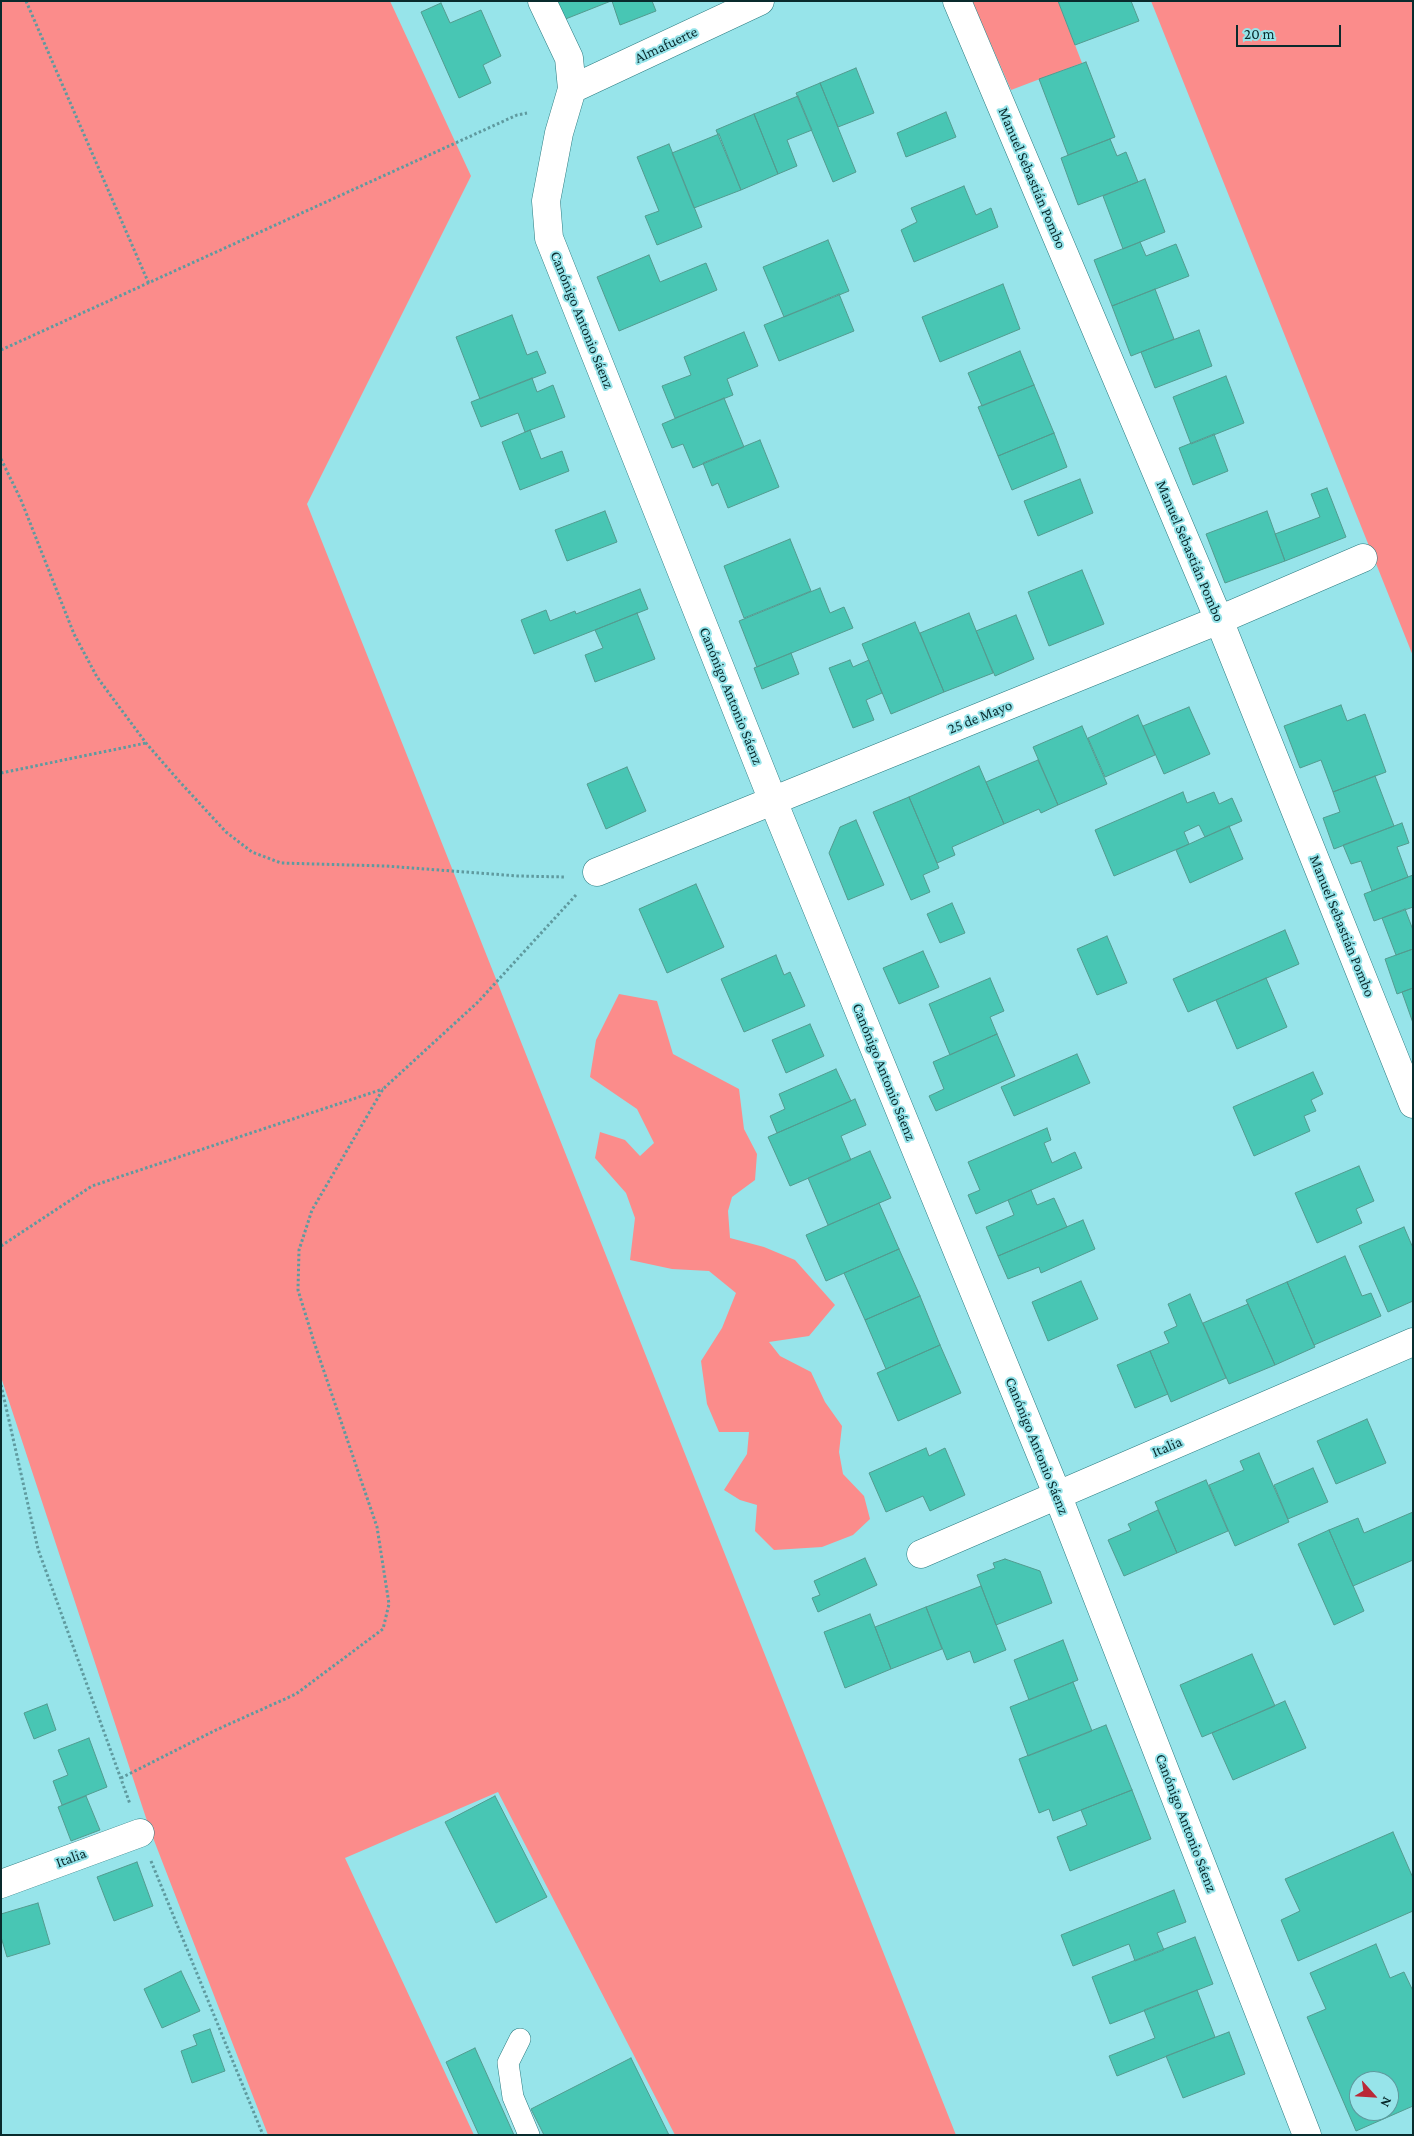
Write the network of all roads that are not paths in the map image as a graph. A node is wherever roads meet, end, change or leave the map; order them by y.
1 (542, 1) edge
2 (760, 1) edge
3 (957, 1) edge
4 (572, 89) junction
5 (1363, 558) dead end
6 (1219, 620) junction
7 (773, 801) junction
8 (597, 872) road end
9 (1413, 1104) edge
10 (1413, 1342) edge
11 (1057, 1494) junction
12 (921, 1554) dead end
13 (140, 1833) road end
14 (1, 1884) edge
15 (520, 2039) dead end
16 (529, 2135) edge
17 (1307, 2135) edge

1 - 4 street, Canónigo Antonio Sáenz
2 - 4 street, Almafuerte
3 - 6 street, Manuel Sebastián Pombo
4 - 7 street, Canónigo Antonio Sáenz
5 - 6 street, 25 de Mayo
6 - 7 street, 25 de Mayo
6 - 9 street, Manuel Sebastián Pombo
7 - 8 street, 25 de Mayo
7 - 11 street, Canónigo Antonio Sáenz
10 - 11 street, Italia
11 - 12 street, Italia
11 - 17 street, Canónigo Antonio Sáenz
13 - 14 street, Italia
15 - 16 lane

